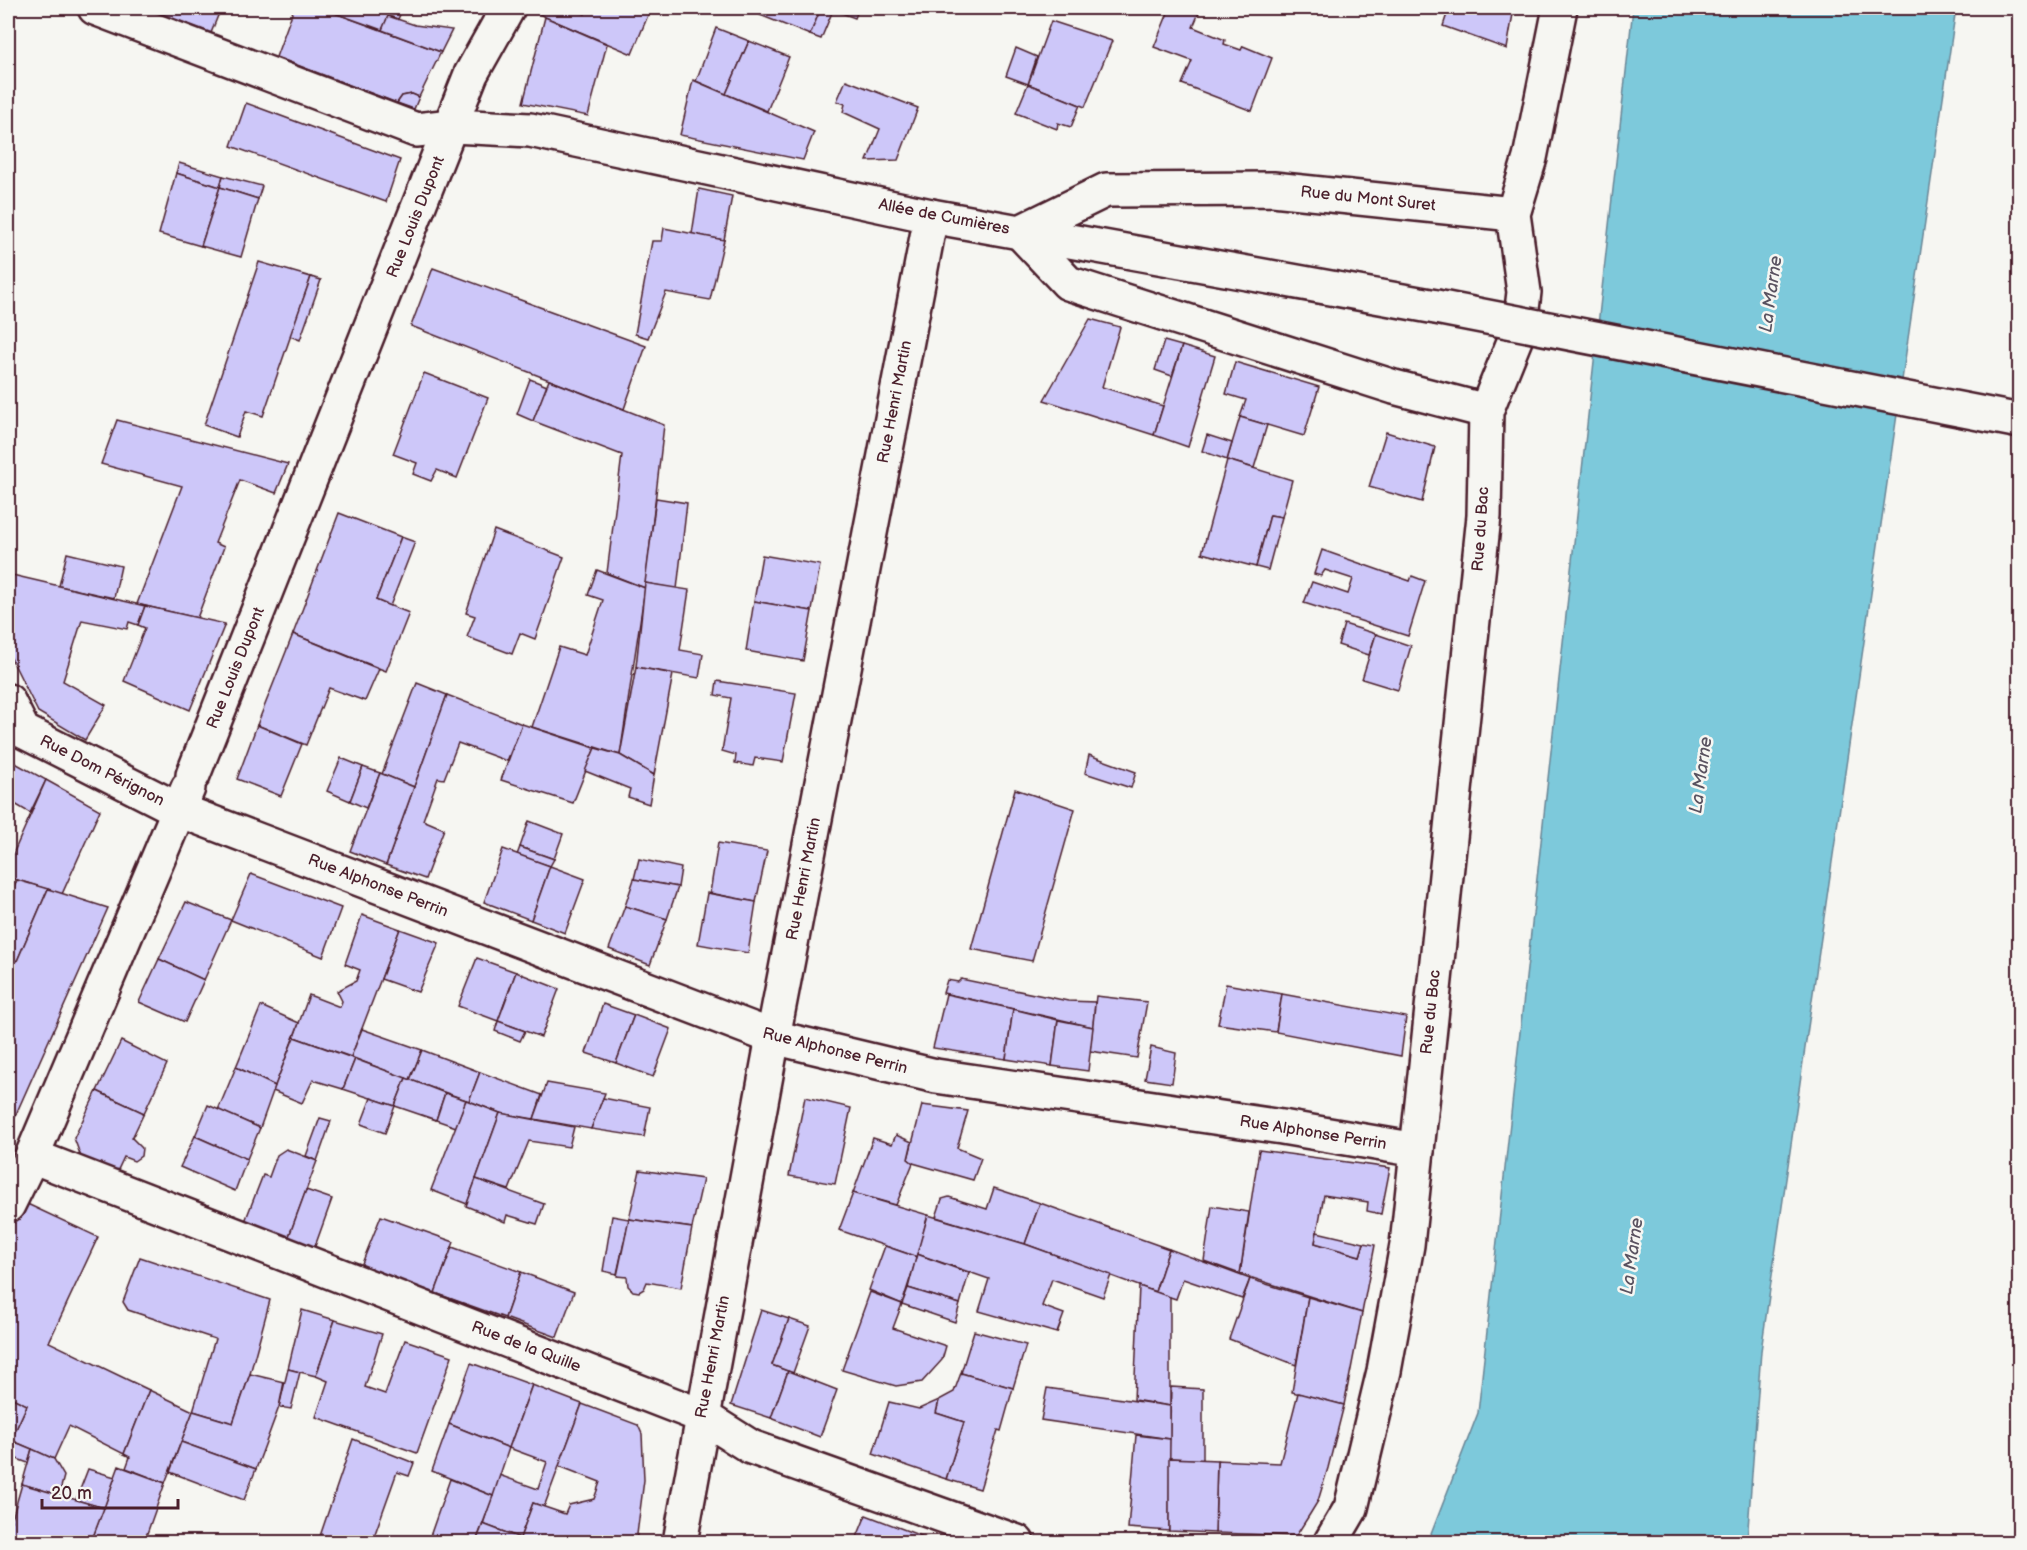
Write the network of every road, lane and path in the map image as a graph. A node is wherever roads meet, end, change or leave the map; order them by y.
1 (95, 8) edge
2 (508, 8) edge
3 (1560, 8) edge
4 (452, 126) junction
5 (1513, 214) junction
6 (931, 216) junction
7 (1020, 232) junction
8 (1486, 411) junction
9 (2019, 421) edge
10 (8, 701) edge
11 (179, 810) junction
12 (773, 1037) junction
13 (1417, 1150) junction
14 (32, 1156) junction
15 (8, 1205) edge
16 (702, 1416) junction
17 (680, 1542) edge
18 (1017, 1542) edge
19 (1331, 1542) edge

1 - 4 street, Allée de Cumières
2 - 4 street, Rue Louis Dupont
3 - 5 street
4 - 6 street, Allée de Cumières
4 - 11 street, Rue Louis Dupont
5 - 7 street, Rue du Mont Suret
5 - 8 street
6 - 7 street, Allée de Cumières
6 - 12 street, Rue Henri Martin
7 - 8 street
7 - 9 street, Allée de Cumières, bridge
8 - 13 street, Rue du Bac
10 - 11 street, Rue Dom Pérignon
11 - 12 street, Rue Alphonse Perrin
11 - 14 street, Rue Louis Dupont
12 - 13 street, Rue Alphonse Perrin
12 - 16 street, Rue Henri Martin
13 - 19 street, Rue du Bac
14 - 15 street, Rue Louis Dupont
14 - 16 street, Rue de la Quille
16 - 17 street, Rue Henri Martin
16 - 18 street, Rue de la Quille

